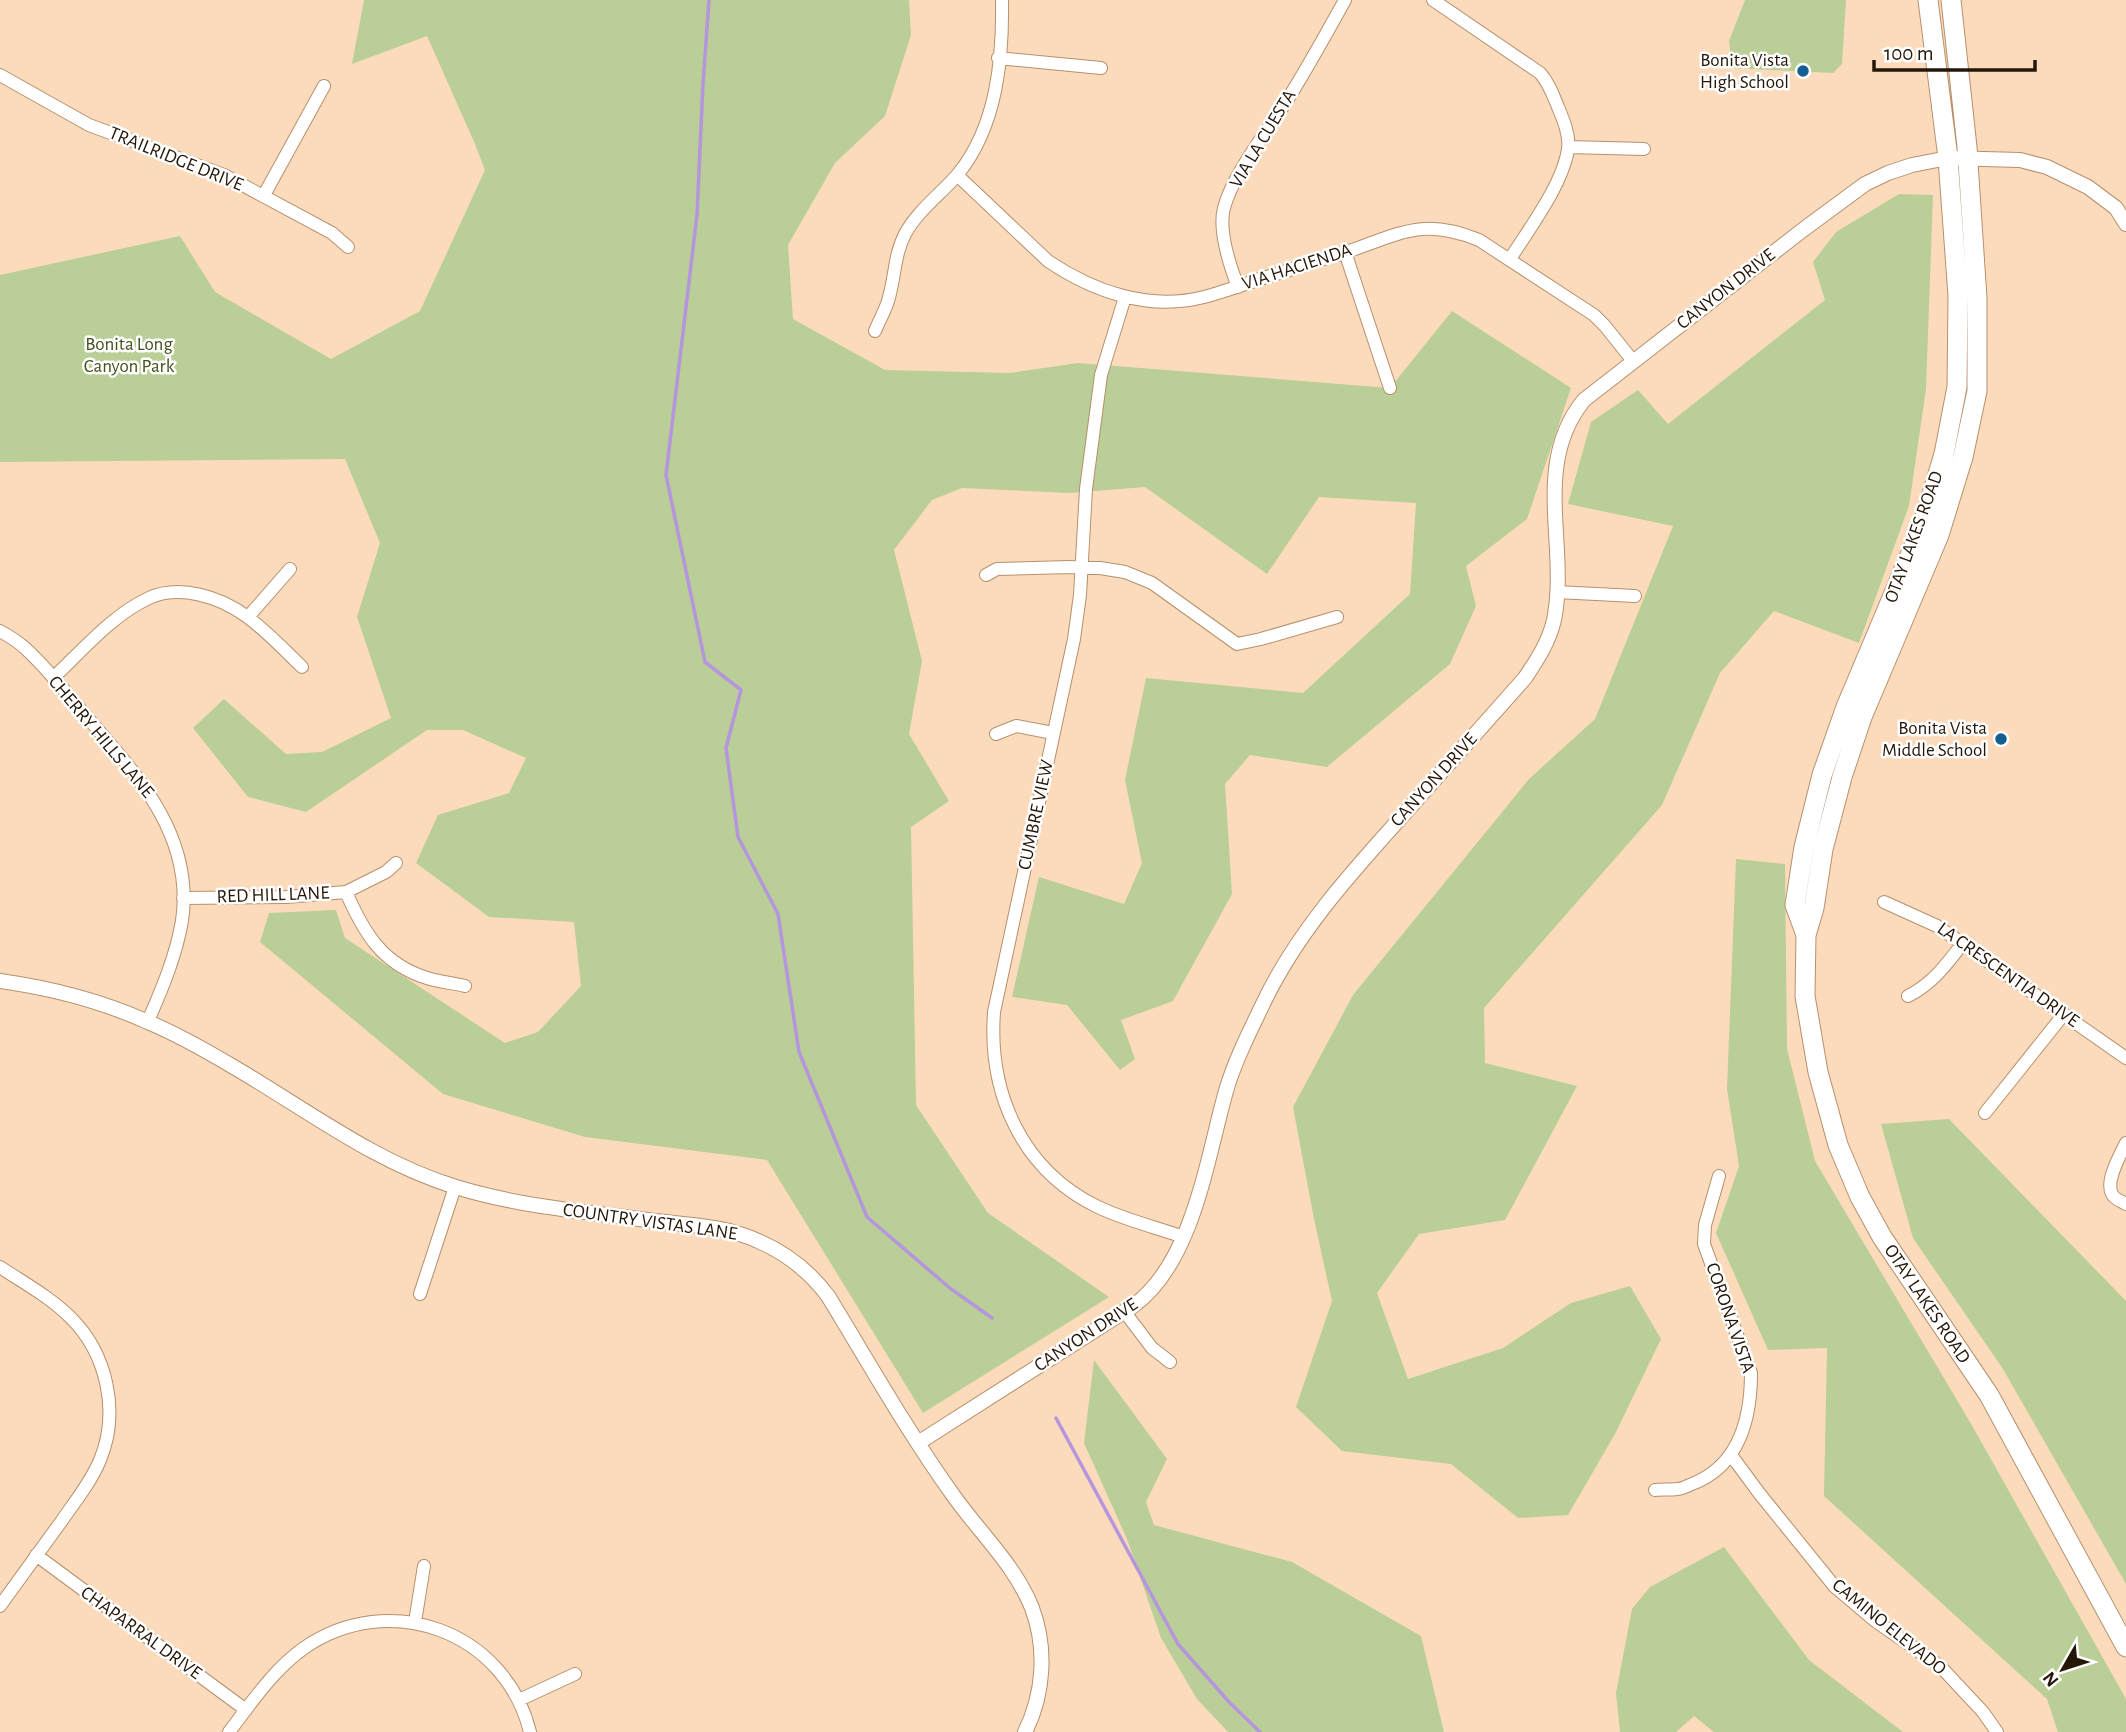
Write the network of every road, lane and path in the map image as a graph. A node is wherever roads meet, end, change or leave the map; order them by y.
1 (1002, 0) edge
2 (1345, 0) edge
3 (1433, 0) edge
4 (1928, 0) edge
5 (1951, 0) edge
6 (998, 58) junction
7 (1101, 68) dead end
8 (0, 75) edge
9 (324, 86) dead end
10 (1569, 147) junction
11 (1644, 149) dead end
12 (1958, 158) junction
13 (957, 175) junction
14 (264, 195) junction
15 (2126, 224) edge
16 (348, 247) dead end
17 (1345, 252) junction
18 (1510, 259) junction
19 (1238, 287) junction
20 (1125, 297) junction
21 (875, 331) dead end
22 (1633, 361) junction
23 (1390, 388) dead end
24 (1082, 567) junction
25 (290, 569) dead end
26 (986, 575) dead end
27 (1557, 592) junction
28 (1635, 596) dead end
29 (248, 617) junction
30 (1336, 617) dead end
31 (0, 631) edge
32 (302, 667) dead end
33 (53, 678) junction
34 (1053, 733) junction
35 (996, 734) dead end
36 (396, 863) dead end
37 (346, 892) junction
38 (183, 898) junction
39 (1884, 902) dead end
40 (1963, 943) junction
41 (0, 981) edge
42 (466, 985) dead end
43 (1908, 996) dead end
44 (2064, 1014) junction
45 (148, 1021) junction
46 (2126, 1058) edge
47 (1985, 1113) dead end
48 (2126, 1143) edge
49 (1719, 1176) dead end
50 (455, 1186) junction
51 (2126, 1204) edge
52 (1184, 1237) junction
53 (0, 1268) edge
54 (419, 1294) dead end
55 (1124, 1311) junction
56 (1170, 1362) dead end
57 (918, 1443) junction
58 (1731, 1455) junction
59 (1655, 1489) dead end
60 (36, 1555) junction
61 (424, 1566) dead end
62 (0, 1606) edge
63 (415, 1622) junction
64 (2126, 1647) edge
65 (575, 1675) dead end
66 (519, 1700) junction
67 (246, 1710) junction
68 (1028, 1731) edge
69 (229, 1732) edge
70 (530, 1732) edge
71 (1997, 1732) edge

1 - 6 street
2 - 19 street, VIA LA CUESTA
3 - 10 street
4 - 12 main road, OTAY LAKES ROAD
5 - 12 main road, OTAY LAKES ROAD
6 - 7 street
6 - 13 street
8 - 14 street, TRAILRIDGE DRIVE
9 - 14 street
10 - 11 street
10 - 18 street
12 - 15 street, CANYON DRIVE
12 - 22 street, CANYON DRIVE
12 - 64 main road, OTAY LAKES ROAD
13 - 20 street, VIA HACIENDA
13 - 21 street
14 - 16 street, TRAILRIDGE DRIVE
17 - 18 street, VIA HACIENDA
17 - 19 street, VIA HACIENDA
17 - 23 street
18 - 22 street, VIA HACIENDA
19 - 20 street, VIA HACIENDA
20 - 24 street, CUMBRE VIEW
22 - 27 street, CANYON DRIVE
24 - 26 street
24 - 30 street
24 - 34 street, CUMBRE VIEW
25 - 29 street
27 - 28 street
27 - 52 street, CANYON DRIVE
29 - 32 street
29 - 33 street
31 - 33 street, CHERRY HILLS LANE
33 - 38 street, CHERRY HILLS LANE
34 - 35 street
34 - 52 street, CUMBRE VIEW
36 - 37 street, RED HILL LANE
37 - 38 street, RED HILL LANE
37 - 42 street
38 - 45 street, CHERRY HILLS LANE
39 - 40 street, LA CRESCENTIA DRIVE
40 - 43 street
40 - 44 street, LA CRESCENTIA DRIVE
41 - 45 street, COUNTRY VISTAS LANE
44 - 46 street, LA CRESCENTIA DRIVE
44 - 47 street
45 - 50 street, COUNTRY VISTAS LANE
48 - 51 street
49 - 58 street, CORONA VISTA
50 - 54 street
50 - 57 street, COUNTRY VISTAS LANE
52 - 55 street, CANYON DRIVE
53 - 60 street
55 - 56 street
55 - 57 street, CANYON DRIVE
57 - 68 street, COUNTRY VISTAS LANE
58 - 59 street, CORONA VISTA
58 - 71 street, CAMINO ELEVADO
60 - 62 street
60 - 67 street, CHAPARRAL DRIVE
61 - 63 street
63 - 66 street
63 - 67 street
65 - 66 street
66 - 70 street
67 - 69 street

